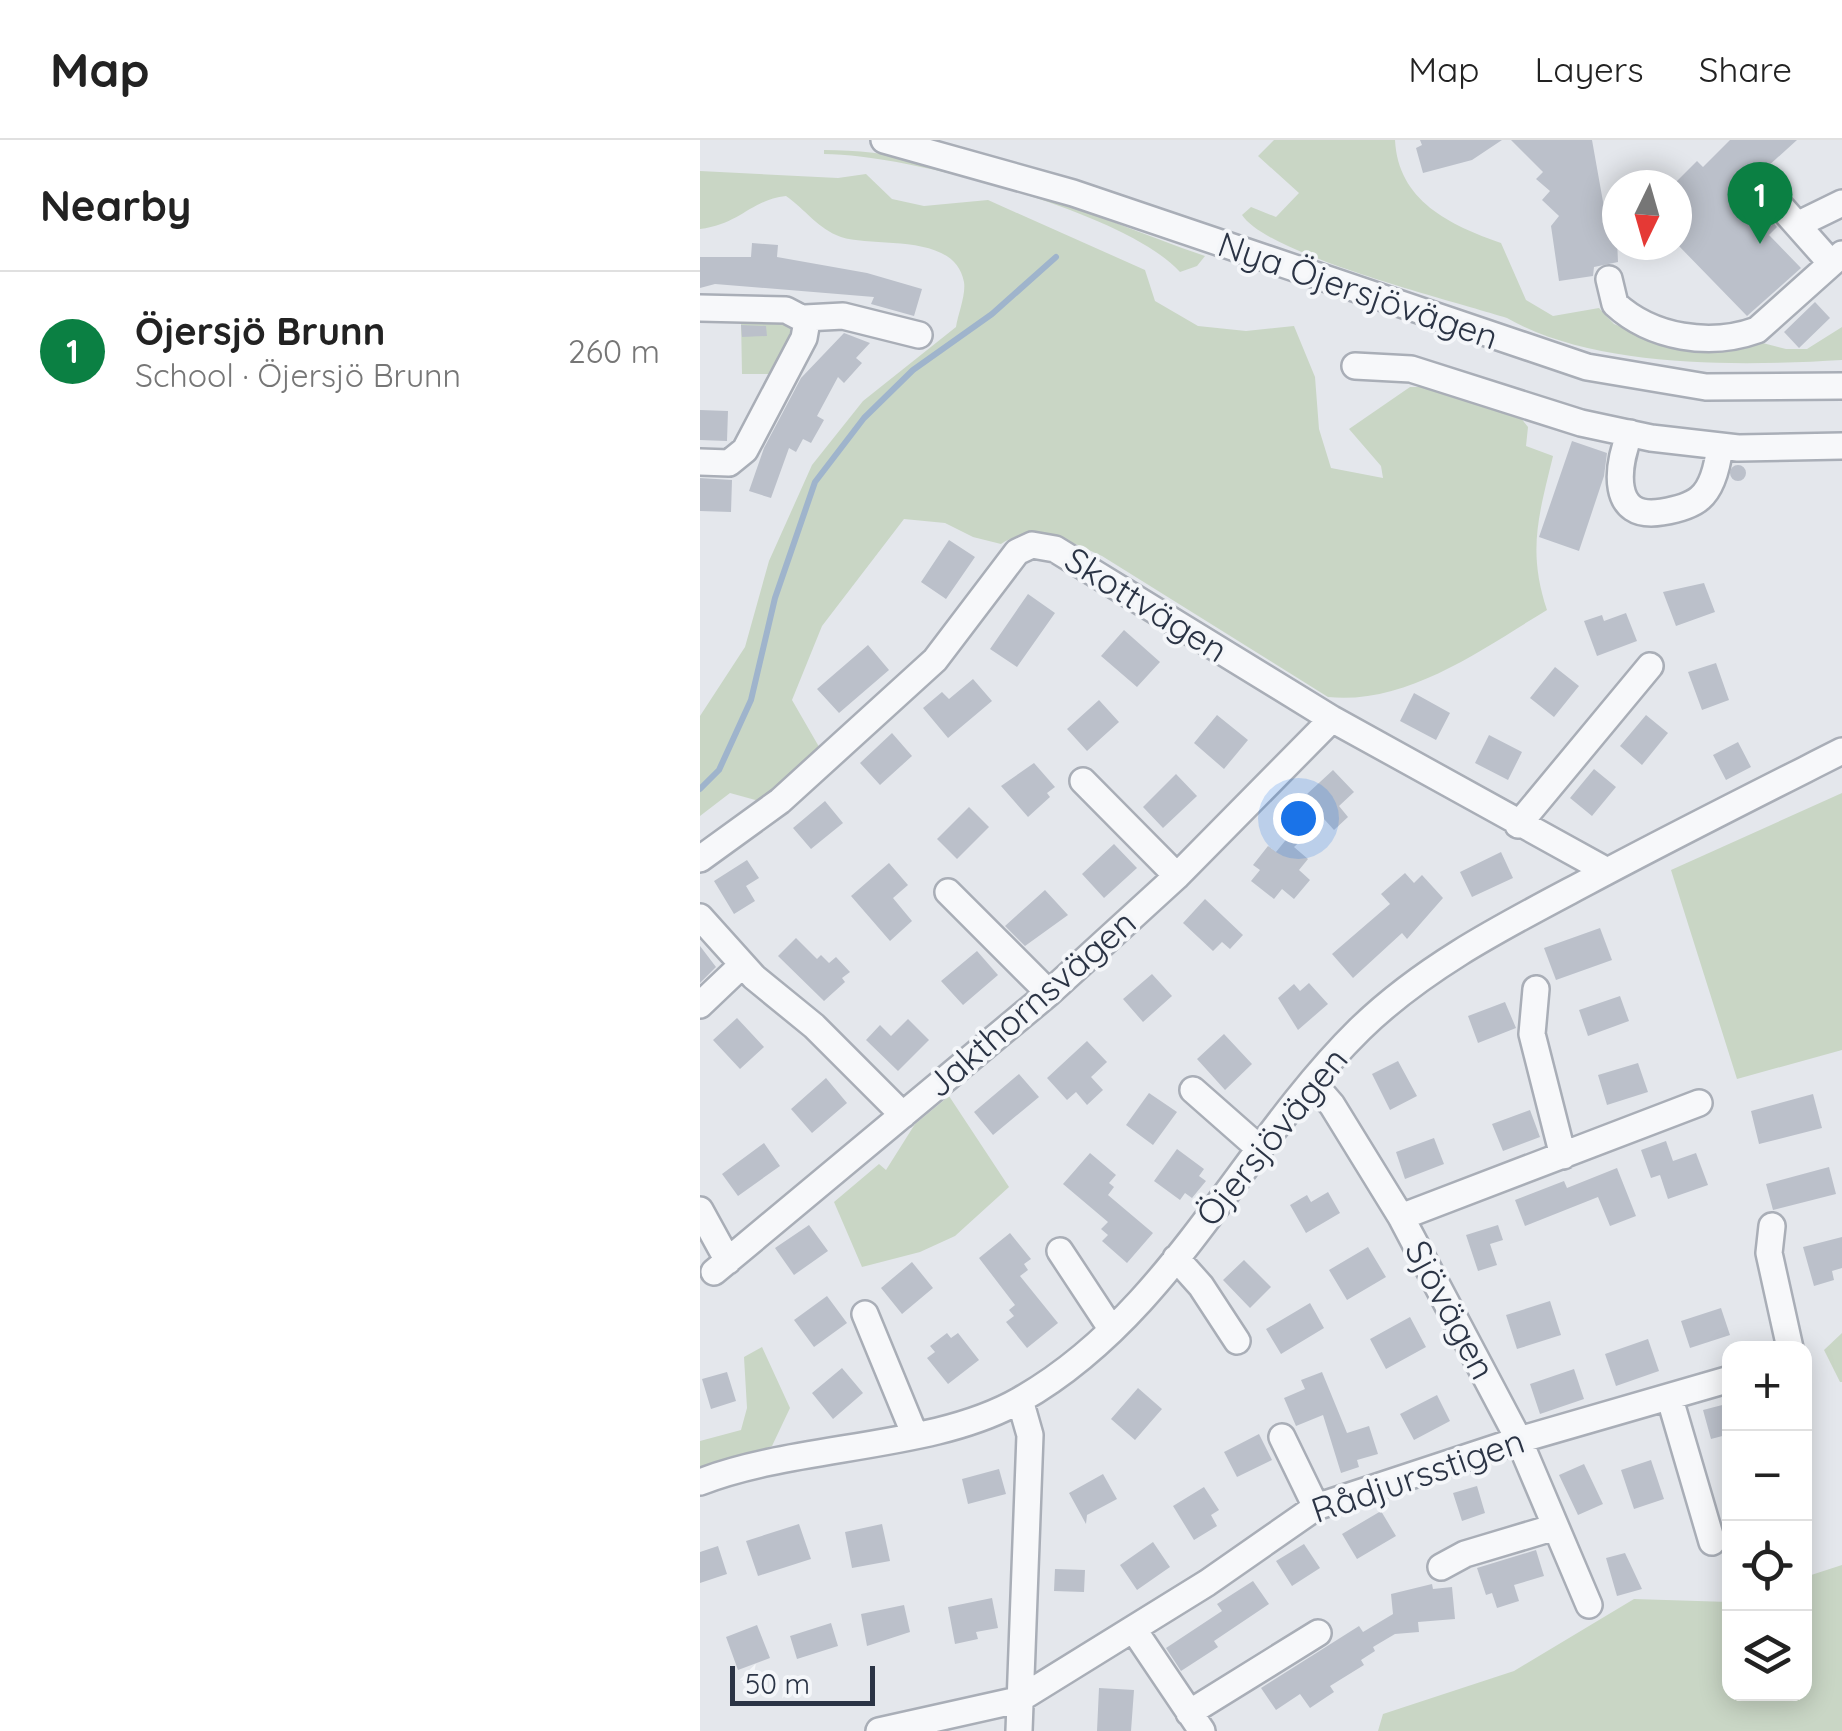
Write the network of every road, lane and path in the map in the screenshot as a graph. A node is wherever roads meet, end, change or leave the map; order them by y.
1 (884, 140) edge
2 (1760, 183) dead end
3 (1842, 204) edge
4 (1800, 224) junction
5 (1836, 258) edge
6 (1609, 279) dead end
7 (700, 308) edge
8 (805, 318) junction
9 (918, 335) dead end
10 (1355, 366) dead end
11 (1842, 386) edge
12 (1630, 434) junction
13 (1720, 446) junction
14 (1842, 446) edge
15 (700, 462) edge
16 (1650, 666) dead end
17 (1332, 719) junction
18 (1842, 751) edge
19 (1083, 781) dead end
20 (1518, 824) junction
21 (700, 859) edge
22 (1607, 872) junction
23 (1176, 876) junction
24 (948, 892) dead end
25 (700, 917) edge
26 (742, 965) junction
27 (1536, 989) dead end
28 (1049, 993) junction
29 (700, 1005) edge
30 (1314, 1083) junction
31 (1193, 1090) dead end
32 (1698, 1103) dead end
33 (902, 1116) junction
34 (1260, 1149) junction
35 (1563, 1156) junction
36 (700, 1210) edge
37 (1401, 1217) junction
38 (1772, 1226) dead end
39 (1060, 1251) dead end
40 (1176, 1258) junction
41 (865, 1314) dead end
42 (1112, 1330) junction
43 (1237, 1341) dead end
44 (1789, 1341) edge
45 (1722, 1382) edge
46 (1670, 1399) junction
47 (1020, 1400) junction
48 (914, 1433) junction
49 (1282, 1436) dead end
50 (1519, 1440) junction
51 (700, 1482) edge
52 (1316, 1507) junction
53 (1552, 1528) junction
54 (1712, 1542) dead end
55 (1441, 1566) dead end
56 (1588, 1605) dead end
57 (1134, 1630) junction
58 (1318, 1633) dead end
59 (1018, 1700) junction
60 (1196, 1722) edge
61 (879, 1731) edge
62 (1019, 1731) edge

1 - 11 street, Nya Öjersjövägen
2 - 4 street
3 - 4 street
4 - 5 street
5 - 6 street
7 - 8 street
8 - 9 street
8 - 15 street
10 - 12 street
12 - 13 street
12 - 13 street
13 - 14 street
16 - 20 street
17 - 20 street, Skottvägen
17 - 21 street, Skottvägen
17 - 23 street, Jakthornsvägen
18 - 22 street, Öjersjövägen
19 - 23 street
20 - 22 street, Skottvägen
22 - 30 street, Öjersjövägen
23 - 28 street, Jakthornsvägen
24 - 28 street
25 - 26 street
26 - 29 street
26 - 33 street
27 - 35 street
28 - 33 street, Jakthornsvägen
30 - 34 street, Öjersjövägen
30 - 37 street, Sjövägen
31 - 34 street
32 - 35 street
33 - 36 street, Jakthornsvägen
34 - 40 street, Öjersjövägen
35 - 37 street
37 - 50 street, Sjövägen
38 - 44 street
39 - 42 street
40 - 42 street, Öjersjövägen
40 - 43 street
41 - 48 street
42 - 47 street, Öjersjövägen
45 - 46 street, Rådjursstigen
46 - 50 street, Rådjursstigen
46 - 54 street
47 - 48 street, Öjersjövägen
47 - 59 street
48 - 51 street, Öjersjövägen
49 - 52 street
50 - 52 street, Rådjursstigen
50 - 53 street, Sjövägen
52 - 57 street, Rådjursstigen
53 - 55 street
53 - 56 street, Sjövägen
57 - 59 street, Rådjursstigen
57 - 60 street
58 - 60 street
59 - 61 street, Rådjursstigen
59 - 62 street

